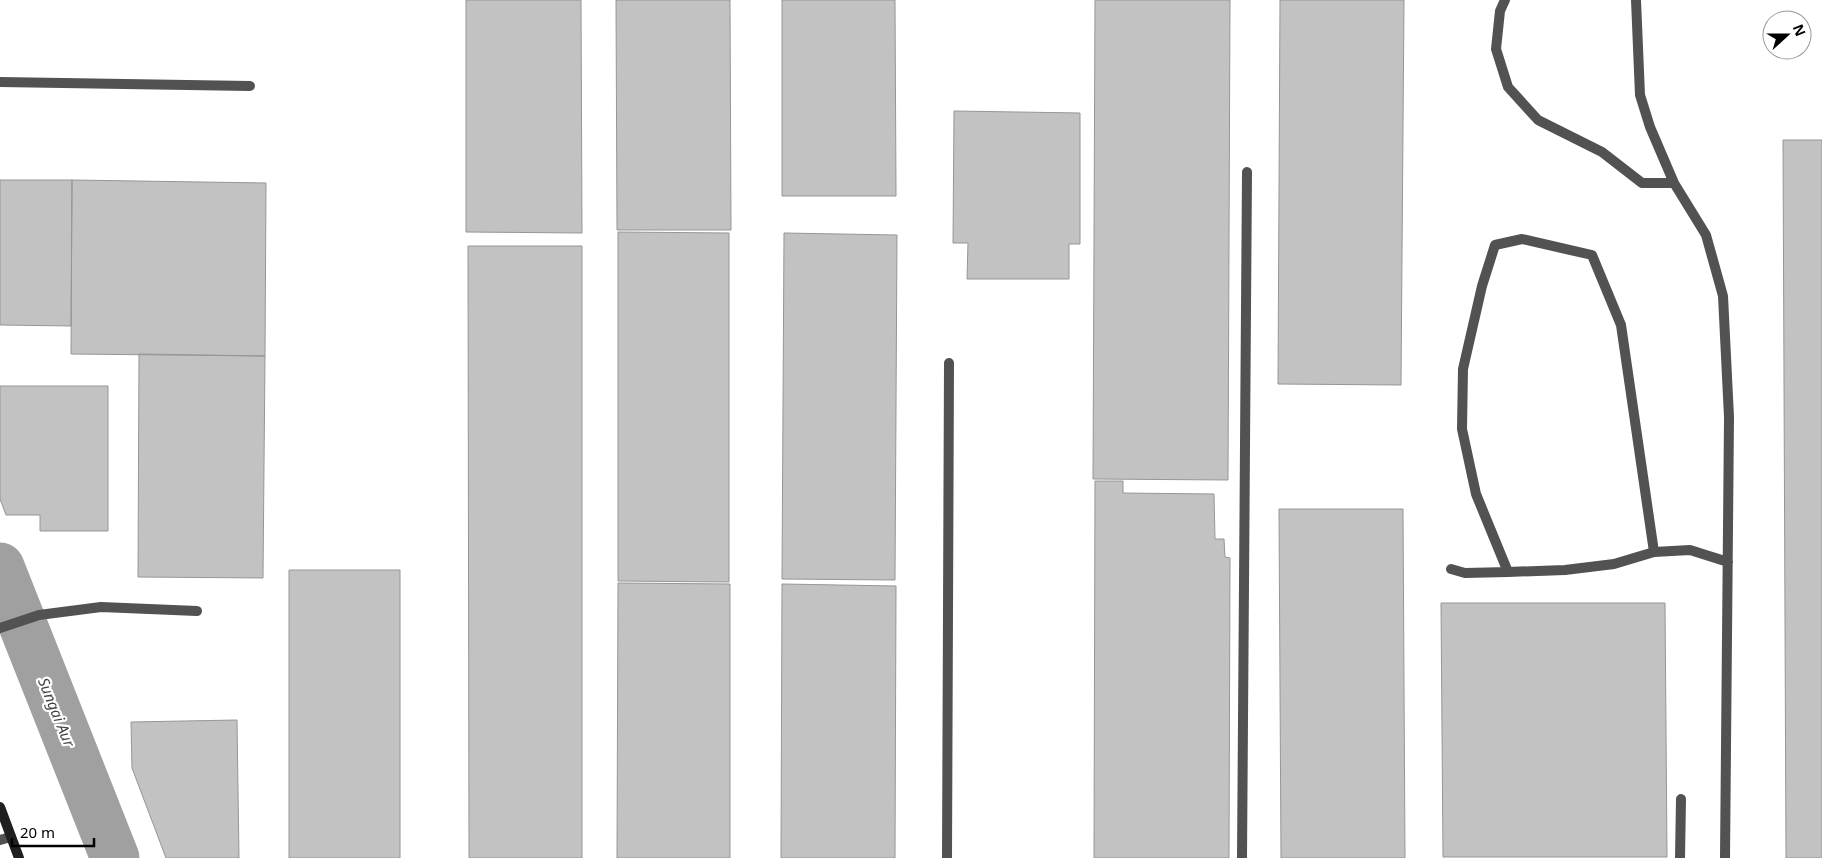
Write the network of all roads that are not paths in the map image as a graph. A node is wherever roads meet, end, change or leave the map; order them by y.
1 (1505, 0) edge
2 (1636, 0) edge
3 (0, 82) edge
4 (250, 86) dead end
5 (1247, 172) dead end
6 (1674, 184) junction
7 (949, 363) dead end
8 (1654, 552) junction
9 (1728, 562) junction
10 (1451, 569) dead end
11 (1508, 572) junction
12 (197, 611) dead end
13 (0, 628) edge
14 (1681, 799) dead end
15 (0, 807) edge
16 (11, 837) junction
17 (0, 840) edge
18 (19, 858) edge
19 (948, 858) edge
20 (1242, 858) edge
21 (1680, 858) edge
22 (1725, 858) edge

1 - 6 street
2 - 6 street
3 - 4 street
5 - 20 street
6 - 9 street
7 - 19 street
8 - 9 street
8 - 11 street
8 - 11 street
9 - 22 street
10 - 11 street
12 - 13 street
14 - 21 street
15 - 16 main road
16 - 17 street
16 - 18 main road

